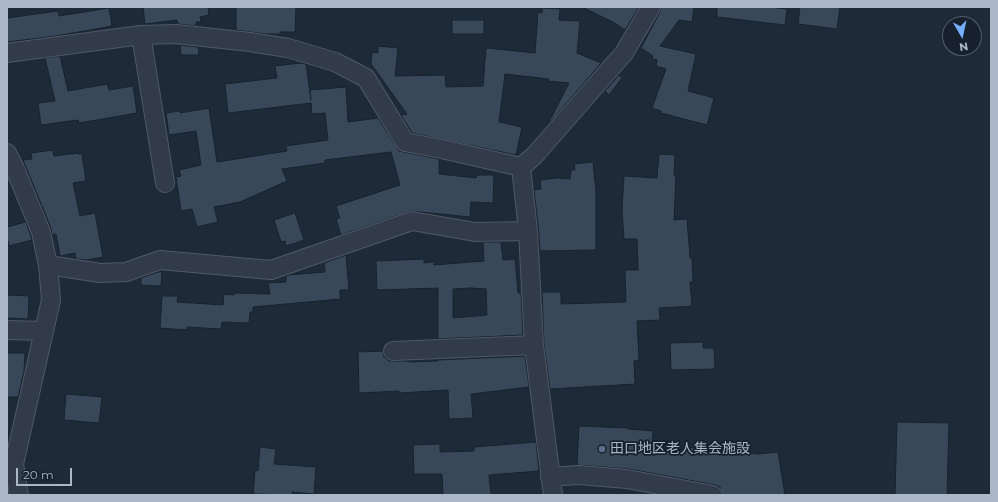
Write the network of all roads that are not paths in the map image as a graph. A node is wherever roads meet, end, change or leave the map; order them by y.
1 (651, 7) edge
2 (141, 35) junction
3 (7, 54) edge
4 (7, 153) edge
5 (521, 167) junction
6 (165, 183) dead end
7 (528, 231) junction
8 (48, 265) junction
9 (7, 330) edge
10 (44, 331) junction
11 (534, 345) junction
12 (394, 351) dead end
13 (10, 464) edge
14 (550, 476) junction
15 (19, 495) edge
16 (553, 495) edge
17 (712, 495) edge

1 - 5 street
2 - 3 street
2 - 5 street
2 - 6 street
4 - 8 street
5 - 7 street
7 - 8 street
7 - 11 street
8 - 10 street
9 - 10 street
10 - 13 street
11 - 12 street
11 - 14 street
13 - 15 street
14 - 16 street
14 - 17 street

